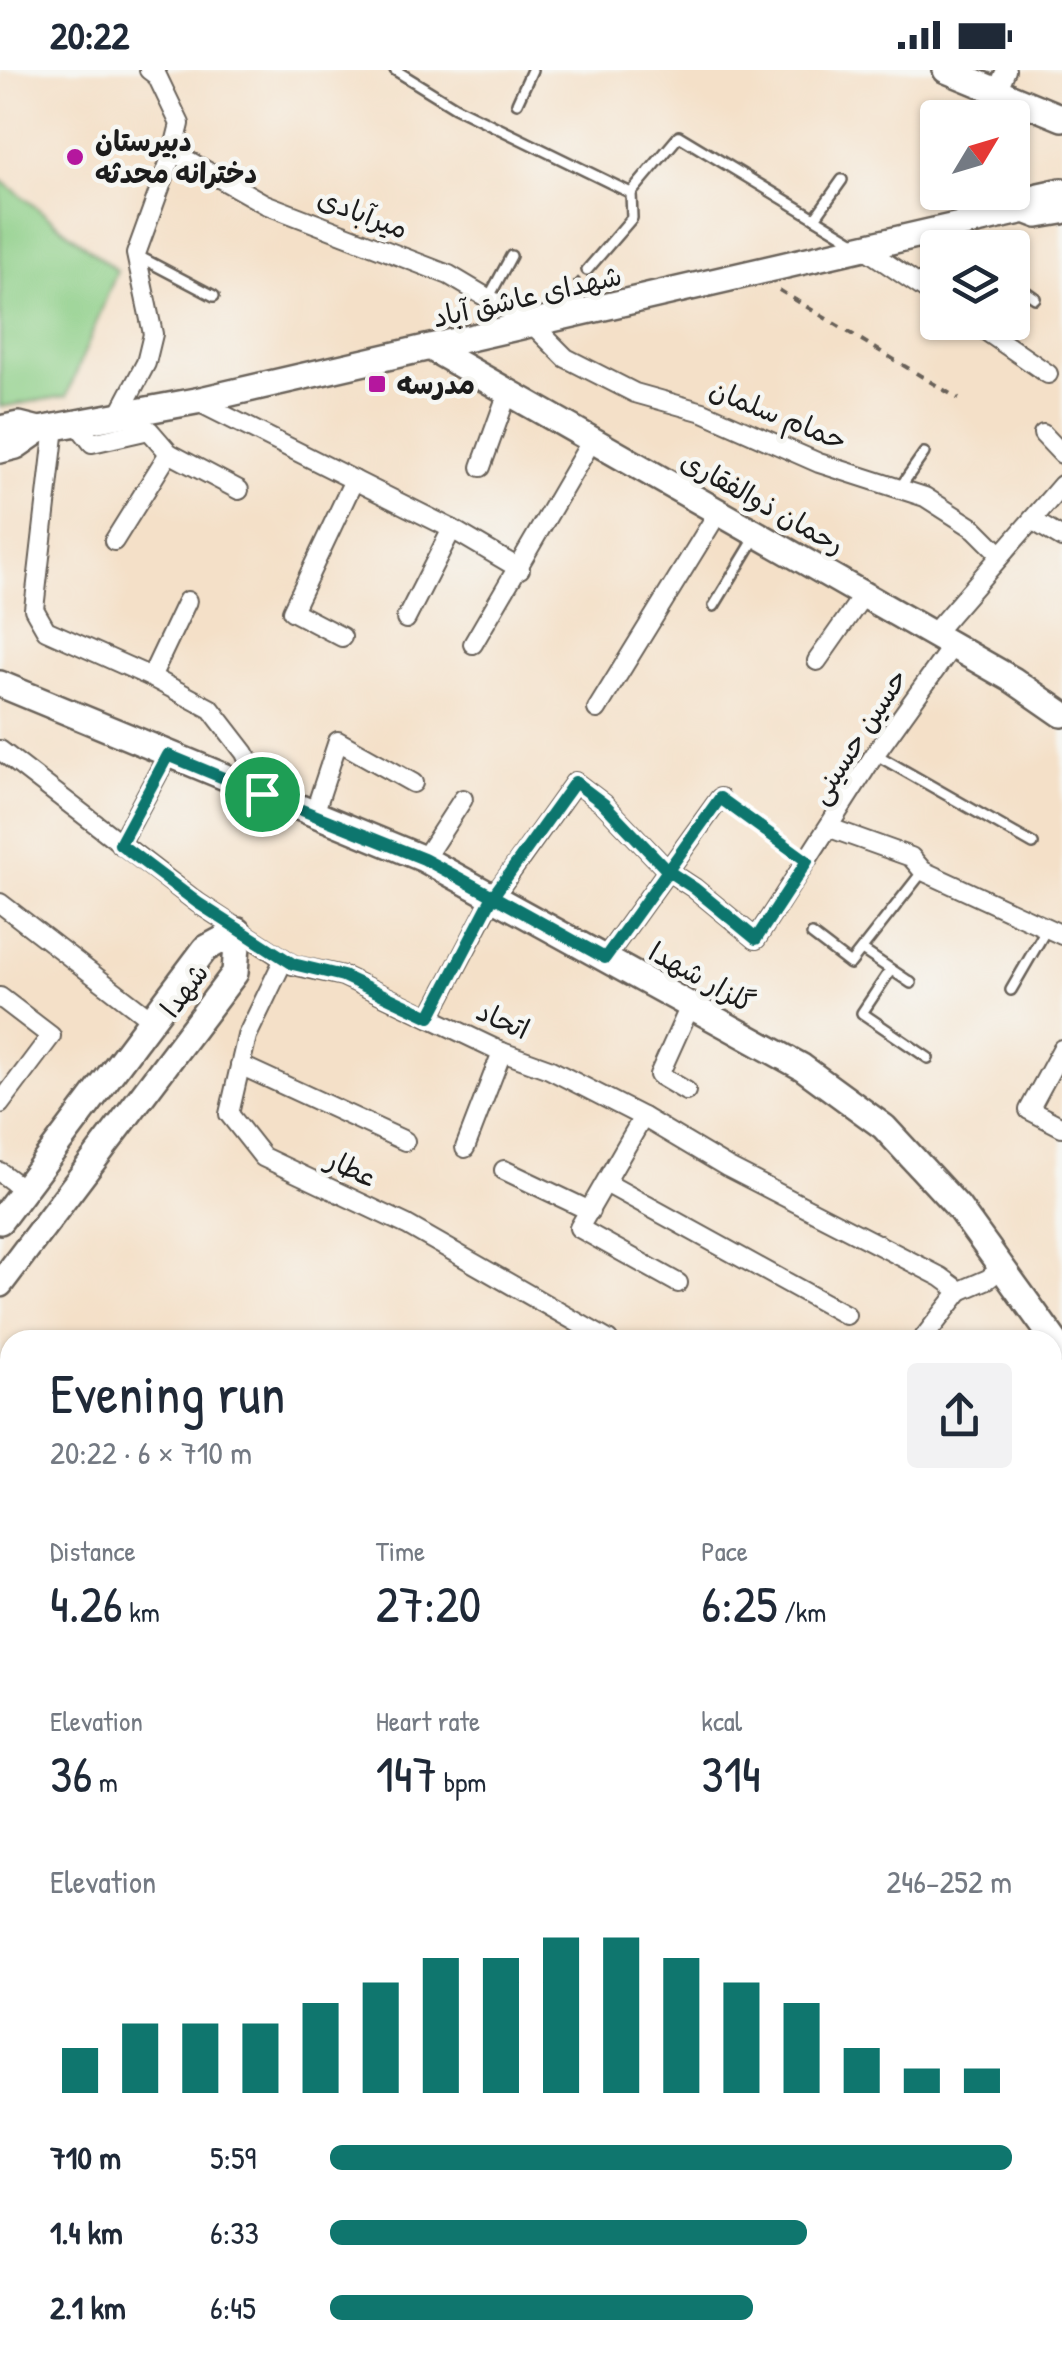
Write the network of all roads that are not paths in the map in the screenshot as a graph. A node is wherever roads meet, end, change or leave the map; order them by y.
1 (395, 70) edge
2 (532, 70) edge
3 (946, 70) edge
4 (156, 72) edge
5 (1002, 79) edge
6 (517, 103) dead end
7 (1062, 121) edge
8 (173, 152) junction
9 (842, 180) dead end
10 (1062, 191) edge
11 (631, 193) junction
12 (1030, 205) edge
13 (1025, 210) joint
14 (1062, 212) edge
15 (815, 218) junction
16 (942, 230) edge
17 (920, 235) edge
18 (864, 248) junction
19 (136, 254) junction
20 (511, 256) dead end
21 (587, 270) dead end
22 (920, 286) edge
23 (1030, 295) edge
24 (214, 296) dead end
25 (488, 298) junction
26 (1035, 298) dead end
27 (533, 325) junction
28 (999, 340) edge
29 (432, 348) junction
30 (1048, 374) dead end
31 (508, 392) junction
32 (196, 401) junction
33 (120, 414) junction
34 (57, 427) junction
35 (0, 429) edge
36 (1043, 434) dead end
37 (592, 440) junction
38 (0, 450) edge
39 (924, 453) dead end
40 (169, 454) junction
41 (1062, 454) edge
42 (481, 467) dead end
43 (354, 480) junction
44 (1062, 485) edge
45 (899, 489) junction
46 (239, 490) dead end
47 (718, 511) junction
48 (1032, 520) junction
49 (452, 529) junction
50 (758, 533) junction
51 (1062, 538) edge
52 (114, 541) dead end
53 (1001, 555) junction
54 (520, 569) junction
55 (864, 594) junction
56 (187, 601) dead end
57 (714, 606) dead end
58 (406, 620) dead end
59 (342, 637) dead end
60 (943, 639) junction
61 (473, 644) dead end
62 (817, 662) dead end
63 (151, 677) junction
64 (0, 684) edge
65 (597, 709) dead end
66 (1062, 714) edge
67 (0, 750) edge
68 (875, 754) junction
69 (168, 755) junction
70 (413, 783) dead end
71 (262, 794) junction
72 (720, 798) joint
73 (462, 799) dead end
74 (314, 814) junction
75 (830, 828) junction
76 (120, 844) junction
77 (1034, 844) dead end
78 (424, 859) junction
79 (807, 861) junction
80 (923, 870) junction
81 (668, 871) junction
82 (493, 896) junction
83 (0, 903) edge
84 (238, 930) junction
85 (1054, 931) edge
86 (812, 935) dead end
87 (862, 950) junction
88 (605, 958) junction
89 (284, 959) junction
90 (890, 971) junction
91 (911, 983) dead end
92 (1012, 990) dead end
93 (0, 997) edge
94 (691, 1004) junction
95 (430, 1017) junction
96 (152, 1020) junction
97 (1062, 1049) edge
98 (502, 1052) junction
99 (928, 1058) dead end
100 (240, 1065) junction
101 (686, 1091) dead end
102 (0, 1104) edge
103 (643, 1117) junction
104 (1062, 1127) edge
105 (404, 1141) dead end
106 (465, 1148) dead end
107 (504, 1170) dead end
108 (0, 1172) edge
109 (606, 1183) junction
110 (24, 1190) junction
111 (590, 1211) junction
112 (0, 1221) edge
113 (1003, 1267) junction
114 (678, 1283) dead end
115 (0, 1284) edge
116 (960, 1291) junction
117 (846, 1315) dead end
118 (591, 1330) edge
119 (930, 1330) edge
120 (1048, 1330) edge

1 - 11 lane
2 - 6 lane
3 - 5 street
4 - 8 street
5 - 7 street
8 - 19 street
8 - 25 street, میرآبادی
9 - 15 lane
10 - 12 street, شهدای عاشق آباد
11 - 15 lane
11 - 21 lane
13 - 14 street, شهدای عاشق آباد
13 - 16 street, شهدای عاشق آباد
15 - 18 lane
17 - 18 street, شهدای عاشق آباد
18 - 22 street
18 - 27 street, شهدای عاشق آباد
19 - 24 lane
19 - 33 street
20 - 25 lane
23 - 26 lane
25 - 27 street, میرآبادی
27 - 29 street, شهدای عاشق آباد
27 - 45 street, حمام سلمان
28 - 30 street
29 - 31 street, رحمان ذوالفقاری
29 - 32 street, شهدای عاشق آباد
31 - 37 street, رحمان ذوالفقاری
31 - 42 street
32 - 33 street, شهدای عاشق آباد
32 - 43 street
33 - 34 street, شهدای عاشق آباد
34 - 35 street, شهدای عاشق آباد
34 - 38 street, شهدای عاشق آباد
34 - 40 street
34 - 63 street
36 - 41 street
37 - 47 street, رحمان ذوالفقاری
37 - 54 street
39 - 45 lane
40 - 46 street
40 - 52 street
43 - 49 street
43 - 59 street
44 - 48 street, حسین حسینی
45 - 53 street, حمام سلمان
47 - 50 street, رحمان ذوالفقاری
47 - 65 street
48 - 51 street
48 - 53 street, حسین حسینی
49 - 54 street
49 - 58 street
50 - 55 street, رحمان ذوالفقاری
50 - 57 lane
53 - 60 street, حسین حسینی
54 - 61 street
55 - 60 street, رحمان ذوالفقاری
55 - 62 street
56 - 63 street
60 - 66 street, رحمان ذوالفقاری
60 - 68 street, حسین حسینی
63 - 71 street
64 - 69 street, گلزار شهدا
67 - 76 street, اتحاد
68 - 75 street, حسین حسینی
68 - 77 lane
69 - 71 street, گلزار شهدا
69 - 76 street
70 - 74 street
71 - 74 street, گلزار شهدا
72 - 79 lane
72 - 81 street
73 - 78 street
74 - 78 street, گلزار شهدا
75 - 79 street, حسین حسینی
75 - 80 street
76 - 84 street, اتحاد
78 - 82 street, گلزار شهدا
79 - 81 street, حسین حسینی
80 - 85 street
80 - 87 lane
81 - 82 street, حسین حسینی
81 - 88 street
82 - 88 street, گلزار شهدا
82 - 95 street
83 - 96 street
84 - 89 street, اتحاد
84 - 96 street, شهدا
84 - 115 street, شهدا
85 - 92 lane
86 - 87 lane
87 - 90 lane
88 - 94 street, گلزار شهدا
89 - 95 street, اتحاد
89 - 100 street, عطار
90 - 91 lane
90 - 99 lane
93 - 102 street
94 - 101 street
94 - 113 street, گلزار شهدا
95 - 98 street, اتحاد
96 - 110 street, شهدا
97 - 104 street
98 - 103 street, اتحاد
98 - 106 street
100 - 105 street
100 - 118 street, عطار
103 - 109 street
103 - 116 street, اتحاد
107 - 111 street
108 - 110 street
109 - 111 street
109 - 117 street
110 - 112 street, شهدا
111 - 114 street
113 - 116 street
113 - 120 street, گلزار شهدا
116 - 119 street

